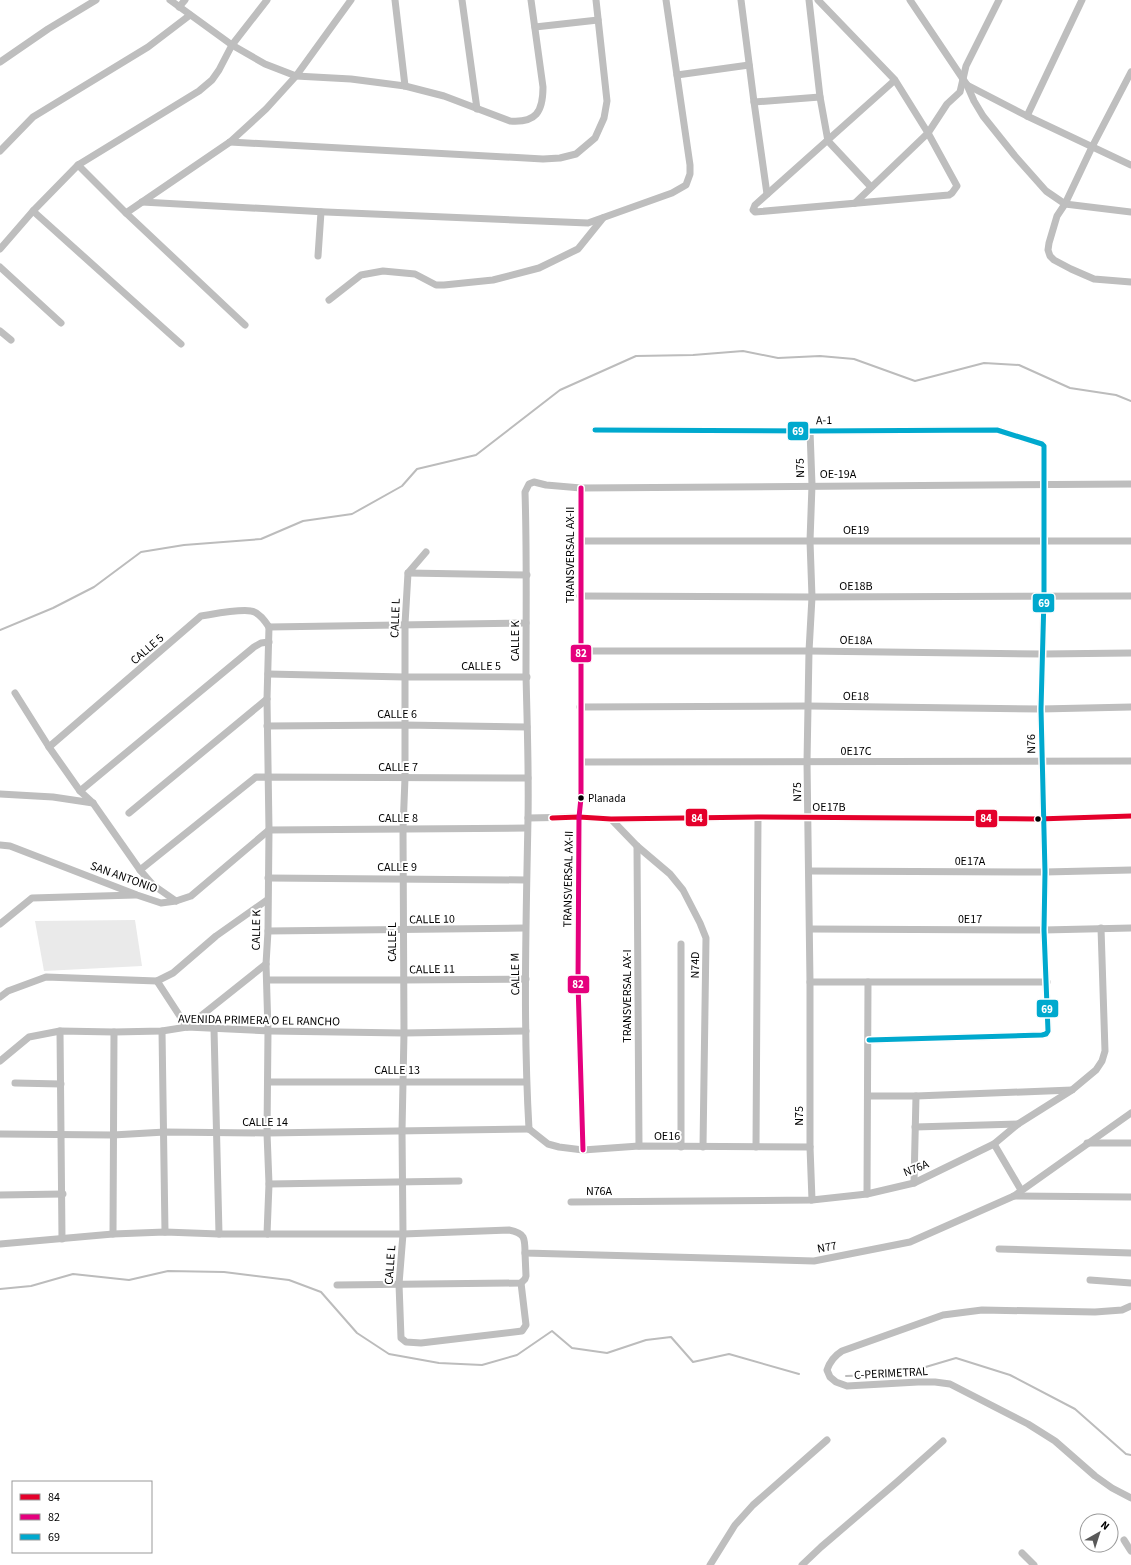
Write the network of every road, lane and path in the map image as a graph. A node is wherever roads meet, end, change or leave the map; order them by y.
1 (96, 0) edge
2 (170, 0) edge
3 (185, 0) edge
4 (267, 0) edge
5 (351, 0) edge
6 (395, 0) edge
7 (462, 0) edge
8 (531, 0) edge
9 (596, 0) edge
10 (666, 0) edge
11 (741, 0) edge
12 (809, 0) edge
13 (818, 0) edge
14 (910, 0) edge
15 (999, 0) edge
16 (1082, 0) edge
17 (916, 3) edge
18 (179, 7) junction
19 (190, 16) junction
20 (598, 20) junction
21 (535, 28) junction
22 (232, 45) junction
23 (1, 57) edge
24 (749, 65) junction
25 (1131, 72) edge
26 (677, 75) junction
27 (296, 76) junction
28 (895, 80) junction
29 (965, 82) junction
30 (405, 86) junction
31 (820, 96) junction
32 (754, 102) junction
33 (477, 109) junction
34 (1027, 116) junction
35 (928, 133) junction
36 (828, 141) junction
37 (230, 142) junction
38 (1092, 147) junction
39 (0, 151) edge
40 (78, 165) junction
41 (1131, 165) edge
42 (872, 187) junction
43 (767, 194) junction
44 (142, 202) junction
45 (855, 203) junction
46 (1065, 204) junction
47 (33, 211) junction
48 (321, 212) junction
49 (1131, 212) edge
50 (126, 213) junction
51 (603, 217) junction
52 (0, 249) edge
53 (318, 256) dead end
54 (0, 267) edge
55 (1131, 282) edge
56 (329, 300) dead end
57 (61, 323) dead end
58 (245, 325) dead end
59 (0, 331) edge
60 (11, 340) dead end
61 (181, 344) dead end
62 (595, 430) dead end
63 (810, 431) junction
64 (1044, 452) joint
65 (1131, 484) edge
66 (546, 485) joint
67 (812, 485) junction
68 (1044, 485) junction
69 (581, 488) junction
70 (581, 541) junction
71 (810, 541) junction
72 (1044, 541) junction
73 (1131, 541) edge
74 (426, 552) dead end
75 (408, 574) junction
76 (527, 575) junction
77 (580, 596) junction
78 (1131, 596) edge
79 (812, 597) junction
80 (1044, 597) junction
81 (526, 623) junction
82 (405, 624) junction
83 (269, 627) junction
84 (269, 642) junction
85 (580, 651) junction
86 (809, 651) junction
87 (1131, 653) edge
88 (1042, 654) junction
89 (268, 674) junction
90 (526, 676) junction
91 (405, 677) junction
92 (16, 693) dead end
93 (267, 699) junction
94 (808, 706) junction
95 (580, 707) junction
96 (1131, 708) edge
97 (1041, 709) junction
98 (404, 725) junction
99 (268, 726) junction
100 (527, 727) junction
101 (49, 747) junction
102 (1131, 761) edge
103 (582, 762) junction
104 (807, 762) junction
105 (1042, 762) junction
106 (268, 777) junction
107 (405, 778) junction
108 (528, 778) junction
109 (80, 790) junction
110 (0, 794) edge
111 (93, 803) junction
112 (129, 813) dead end
113 (1131, 816) edge
114 (580, 817) junction
115 (758, 817) junction
116 (528, 818) junction
117 (808, 818) junction
118 (611, 819) junction
119 (1044, 819) junction
120 (527, 828) junction
121 (403, 829) junction
122 (269, 830) junction
123 (0, 845) edge
124 (637, 846) junction
125 (140, 870) junction
126 (1131, 870) edge
127 (809, 871) junction
128 (1045, 872) junction
129 (268, 878) junction
130 (403, 878) junction
131 (526, 880) junction
132 (153, 885) junction
133 (138, 895) junction
134 (147, 898) junction
135 (267, 900) junction
136 (176, 901) junction
137 (0, 924) edge
138 (525, 928) junction
139 (1101, 928) junction
140 (1131, 928) edge
141 (810, 929) junction
142 (402, 930) junction
143 (1044, 930) junction
144 (268, 931) junction
145 (681, 944) dead end
146 (266, 964) junction
147 (526, 979) junction
148 (267, 980) junction
149 (403, 980) junction
150 (157, 981) junction
151 (810, 982) junction
152 (868, 982) junction
153 (1047, 982) junction
154 (0, 997) edge
155 (187, 1027) junction
156 (214, 1029) junction
157 (60, 1031) junction
158 (162, 1031) junction
159 (268, 1031) junction
160 (526, 1031) junction
161 (114, 1032) junction
162 (404, 1033) junction
163 (869, 1040) junction
164 (0, 1061) edge
165 (403, 1081) junction
166 (268, 1082) junction
167 (526, 1082) junction
168 (14, 1083) dead end
169 (61, 1084) junction
170 (1072, 1090) junction
171 (868, 1096) junction
172 (916, 1096) junction
173 (1131, 1112) edge
174 (1018, 1124) junction
175 (915, 1127) junction
176 (529, 1129) junction
177 (402, 1131) junction
178 (164, 1132) junction
179 (62, 1133) junction
180 (216, 1133) junction
181 (267, 1133) junction
182 (0, 1134) edge
183 (113, 1134) junction
184 (1087, 1143) junction
185 (1131, 1143) edge
186 (994, 1144) junction
187 (639, 1146) junction
188 (680, 1147) junction
189 (703, 1147) junction
190 (756, 1147) junction
191 (810, 1147) junction
192 (583, 1150) junction
193 (459, 1181) dead end
194 (403, 1183) junction
195 (914, 1183) junction
196 (269, 1184) junction
197 (1021, 1190) junction
198 (63, 1194) junction
199 (866, 1194) junction
200 (0, 1195) edge
201 (1014, 1196) junction
202 (1131, 1197) edge
203 (812, 1200) junction
204 (571, 1202) dead end
205 (165, 1232) junction
206 (113, 1234) junction
207 (219, 1234) junction
208 (267, 1234) junction
209 (404, 1234) junction
210 (62, 1239) junction
211 (0, 1244) edge
212 (999, 1249) dead end
213 (1131, 1253) edge
214 (525, 1254) junction
215 (1090, 1280) dead end
216 (521, 1283) junction
217 (1131, 1283) edge
218 (399, 1284) junction
219 (337, 1286) dead end
220 (1131, 1306) edge
221 (827, 1440) dead end
222 (943, 1441) dead end
223 (1131, 1498) edge
224 (1124, 1540) dead end
225 (1131, 1551) edge
226 (1022, 1553) dead end
227 (710, 1565) edge
228 (802, 1565) edge
229 (1034, 1565) edge

1 - 23 street
2 - 18 street
3 - 18 street
4 - 22 street
5 - 27 street
6 - 30 street
7 - 33 street
8 - 21 street
9 - 20 street
10 - 26 street
11 - 24 street
12 - 31 street
13 - 28 street
14 - 17 street
15 - 29 street
16 - 34 street
17 - 29 street
18 - 19 street
19 - 22 street
19 - 39 street
20 - 21 street
20 - 37 street
21 - 33 street
22 - 27 street
22 - 40 street
24 - 26 street
24 - 32 street
25 - 38 street
26 - 51 street
27 - 30 street
27 - 37 street
28 - 35 street
28 - 36 street
29 - 34 street
29 - 35 street
29 - 46 street
30 - 33 street
31 - 32 street
31 - 36 street
32 - 43 street
34 - 38 street
35 - 42 street
35 - 45 street
36 - 42 street
36 - 43 street
37 - 44 street
38 - 41 street
38 - 46 street
40 - 47 street
40 - 50 street
42 - 45 street
43 - 45 street
44 - 48 street
44 - 50 street
46 - 49 street
46 - 55 street
47 - 52 street
47 - 61 street
48 - 51 street
48 - 53 street
50 - 58 street
51 - 56 street
54 - 57 street
59 - 60 street
62 - 63 street, A-1
63 - 64 street, A-1
63 - 67 street, N75
64 - 68 street, N76
65 - 68 street, OE-19A
66 - 69 street, OE-19A
66 - 76 street, CALLE K
67 - 68 street, OE-19A
67 - 69 street, OE-19A
67 - 71 street, N75
68 - 72 street, N76
69 - 70 street, TRANSVERSAL AX-II
70 - 71 street, OE19
70 - 77 street, TRANSVERSAL AX-II
71 - 72 street, OE19
71 - 79 street, N75
72 - 73 street, OE19
72 - 80 street, N76
74 - 75 street
75 - 76 street
75 - 82 street, CALLE L
76 - 81 street, CALLE K
77 - 79 street, OE18B
77 - 85 street, TRANSVERSAL AX-II
78 - 80 street, OE18B
79 - 80 street, OE18B
79 - 86 street, N75
80 - 88 street, N76
81 - 82 street
81 - 90 street, CALLE K
82 - 83 street
82 - 91 street, CALLE L
83 - 84 street, CALLE K
83 - 101 street, CALLE 5
84 - 89 street, CALLE K
84 - 109 street
85 - 86 street, OE18A
85 - 95 street, TRANSVERSAL AX-II
86 - 88 street, OE18A
86 - 94 street, N75
87 - 88 street, OE18A
88 - 97 street, N76
89 - 91 street, CALLE 5
89 - 93 street, CALLE K
90 - 91 street, CALLE 5
90 - 100 street, CALLE K
91 - 98 street, CALLE L
92 - 101 street
93 - 99 street, CALLE K
93 - 112 street
94 - 95 street, OE18
94 - 97 street, OE18
94 - 104 street, N75
95 - 103 street, TRANSVERSAL AX-II
96 - 97 street, OE18
97 - 105 street, N76
98 - 99 street, CALLE 6
98 - 100 street, CALLE 6
98 - 107 street, CALLE L
99 - 106 street, CALLE K
100 - 108 street, CALLE K
101 - 109 street
102 - 105 street, 0E17C
103 - 104 street, 0E17C
103 - 114 street, TRANSVERSAL AX-II
104 - 105 street, 0E17C
104 - 117 street, N75
105 - 119 street, N76
106 - 107 street, CALLE 7
106 - 122 street, CALLE K
106 - 125 street, CALLE 7
107 - 108 street, CALLE 7
107 - 121 street, CALLE L
108 - 116 street, CALLE K
109 - 111 street
110 - 111 street
111 - 125 street
113 - 119 street, OE17B
114 - 116 street, OE17B
114 - 118 street, OE17B
114 - 192 street, TRANSVERSAL AX-II
115 - 117 street, OE17B
115 - 118 street, OE17B
115 - 190 street
116 - 120 street, CALLE M
117 - 119 street, OE17B
117 - 127 street, N75
118 - 124 street, N74D
119 - 128 street, N76
120 - 121 street, CALLE 8
120 - 131 street, CALLE M
121 - 122 street, CALLE 8
121 - 130 street, CALLE L
122 - 129 street, CALLE K
122 - 136 street, SAN ANTONIO
123 - 133 street, SAN ANTONIO
124 - 187 street, TRANSVERSAL AX-I
124 - 189 street, N74D
125 - 132 street
126 - 128 street, 0E17A
127 - 128 street, 0E17A
127 - 141 street, N75
128 - 143 street, N76
129 - 130 street, CALLE 9
129 - 135 street, CALLE K
130 - 131 street, CALLE 9
130 - 142 street, CALLE L
131 - 138 street, CALLE M
132 - 134 street
132 - 136 street
133 - 134 street, SAN ANTONIO
133 - 137 street
134 - 136 street, SAN ANTONIO
135 - 144 street, CALLE K
135 - 150 street
138 - 142 street, CALLE 10
138 - 147 street, CALLE M
139 - 140 street, 0E17
139 - 143 street, 0E17
139 - 170 street, N76A
141 - 143 street, 0E17
141 - 151 street, N75
142 - 144 street, CALLE 10
142 - 149 street, CALLE L
143 - 153 street, N76
144 - 146 street, CALLE K
145 - 188 street
146 - 148 street, CALLE K
146 - 155 street
147 - 149 street, CALLE 11
147 - 160 street, CALLE M
148 - 149 street, CALLE 11
148 - 159 street, CALLE K
149 - 162 street, CALLE L
150 - 154 street
150 - 155 street
151 - 152 street
151 - 191 street, N75
152 - 153 street
152 - 163 street
153 - 163 street, N76
155 - 156 street, AVENIDA PRIMERA O EL RANCHO
155 - 158 street, AVENIDA PRIMERA O EL RANCHO
156 - 159 street, AVENIDA PRIMERA O EL RANCHO
156 - 180 street
157 - 161 street, AVENIDA PRIMERA O EL RANCHO
157 - 164 street, AVENIDA PRIMERA O EL RANCHO
157 - 169 street
158 - 161 street, AVENIDA PRIMERA O EL RANCHO
158 - 178 street
159 - 162 street, AVENIDA PRIMERA O EL RANCHO
159 - 166 street, CALLE K
160 - 162 street, AVENIDA PRIMERA O EL RANCHO
160 - 167 street, CALLE M
161 - 183 street
162 - 165 street, CALLE L
163 - 171 street
165 - 166 street, CALLE 13
165 - 167 street, CALLE 13
165 - 177 street, CALLE L
166 - 181 street, CALLE K
167 - 176 street, CALLE M
168 - 169 street
169 - 179 street
170 - 172 street
170 - 174 street, N76A
171 - 172 street
171 - 199 street
172 - 175 street
173 - 184 street, N77
174 - 175 street
174 - 186 street, N76A
175 - 195 street
176 - 177 street, CALLE 14
176 - 192 street, OE16
177 - 181 street, CALLE 14
177 - 194 street, CALLE L
178 - 180 street, CALLE 14
178 - 183 street, CALLE 14
178 - 205 street
179 - 182 street, CALLE 14
179 - 183 street, CALLE 14
179 - 198 street
180 - 181 street, CALLE 14
180 - 207 street
181 - 196 street, CALLE K
183 - 206 street
184 - 185 street
184 - 197 street, N77
186 - 195 street, N76A
186 - 197 street
187 - 188 street, OE16
187 - 192 street, OE16
188 - 189 street, OE16
189 - 190 street, OE16
190 - 191 street, OE16
191 - 203 street, N75
193 - 194 street
194 - 196 street
194 - 209 street, CALLE L
195 - 199 street, N76A
196 - 208 street, CALLE K
197 - 201 street, N77
198 - 200 street
198 - 210 street
199 - 203 street, N76A
201 - 202 street
201 - 214 street, N77
203 - 204 street, N76A
205 - 206 street
205 - 207 street
206 - 210 street
207 - 208 street
208 - 209 street
209 - 214 street
209 - 218 street, CALLE L
210 - 211 street
212 - 213 street
214 - 216 street
215 - 217 street
216 - 218 street
216 - 218 street, CALLE L
218 - 219 street
220 - 223 street, C-PERIMETRAL
221 - 227 street
222 - 228 street
224 - 225 street
226 - 229 street

